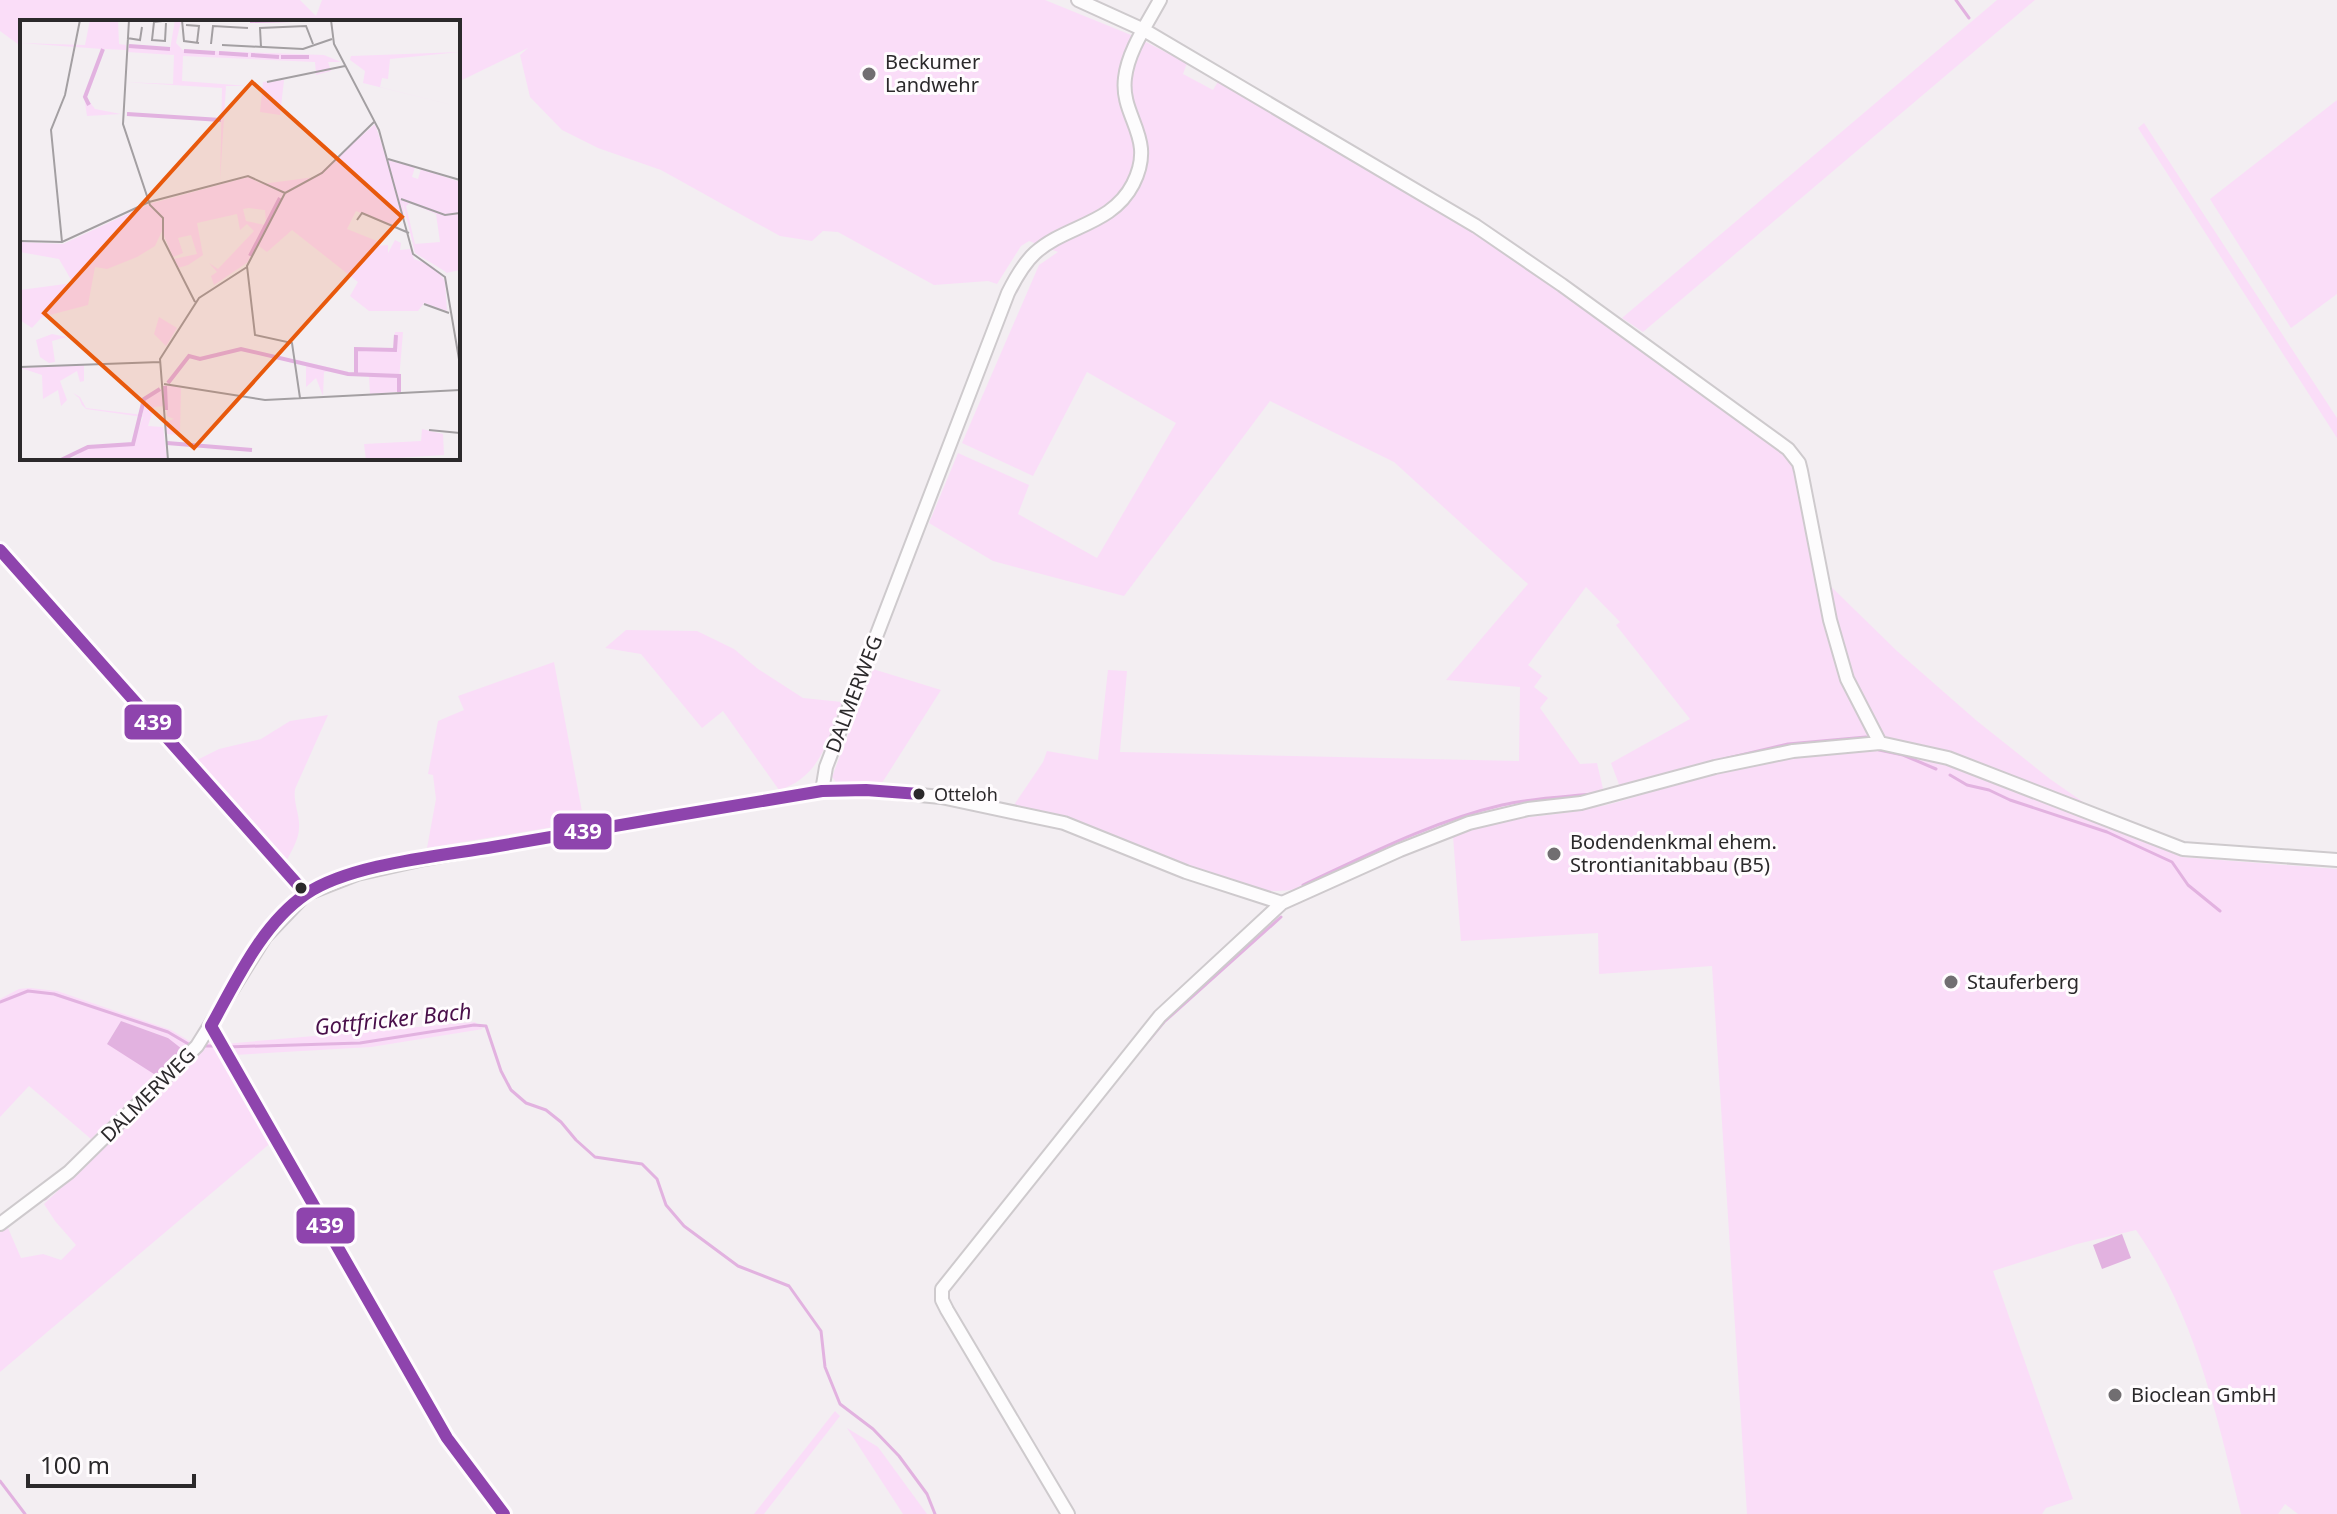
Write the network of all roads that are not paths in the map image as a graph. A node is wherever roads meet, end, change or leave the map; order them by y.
1 (1078, 0) edge
2 (1160, 0) edge
3 (1144, 30) junction
4 (0, 550) edge
5 (1880, 743) junction
6 (822, 791) junction
7 (2337, 860) edge
8 (306, 894) junction
9 (1282, 903) junction
10 (211, 1026) junction
11 (0, 1224) edge
12 (504, 1514) edge
13 (1068, 1514) edge

1 - 3 street
2 - 3 street, DALMERWEG
3 - 5 street
3 - 6 street, DALMERWEG
4 - 8 street
5 - 7 street
5 - 9 street
6 - 8 street, DALMERWEG
6 - 9 street
8 - 10 street, DALMERWEG
9 - 13 street
10 - 11 street, DALMERWEG
10 - 12 street

